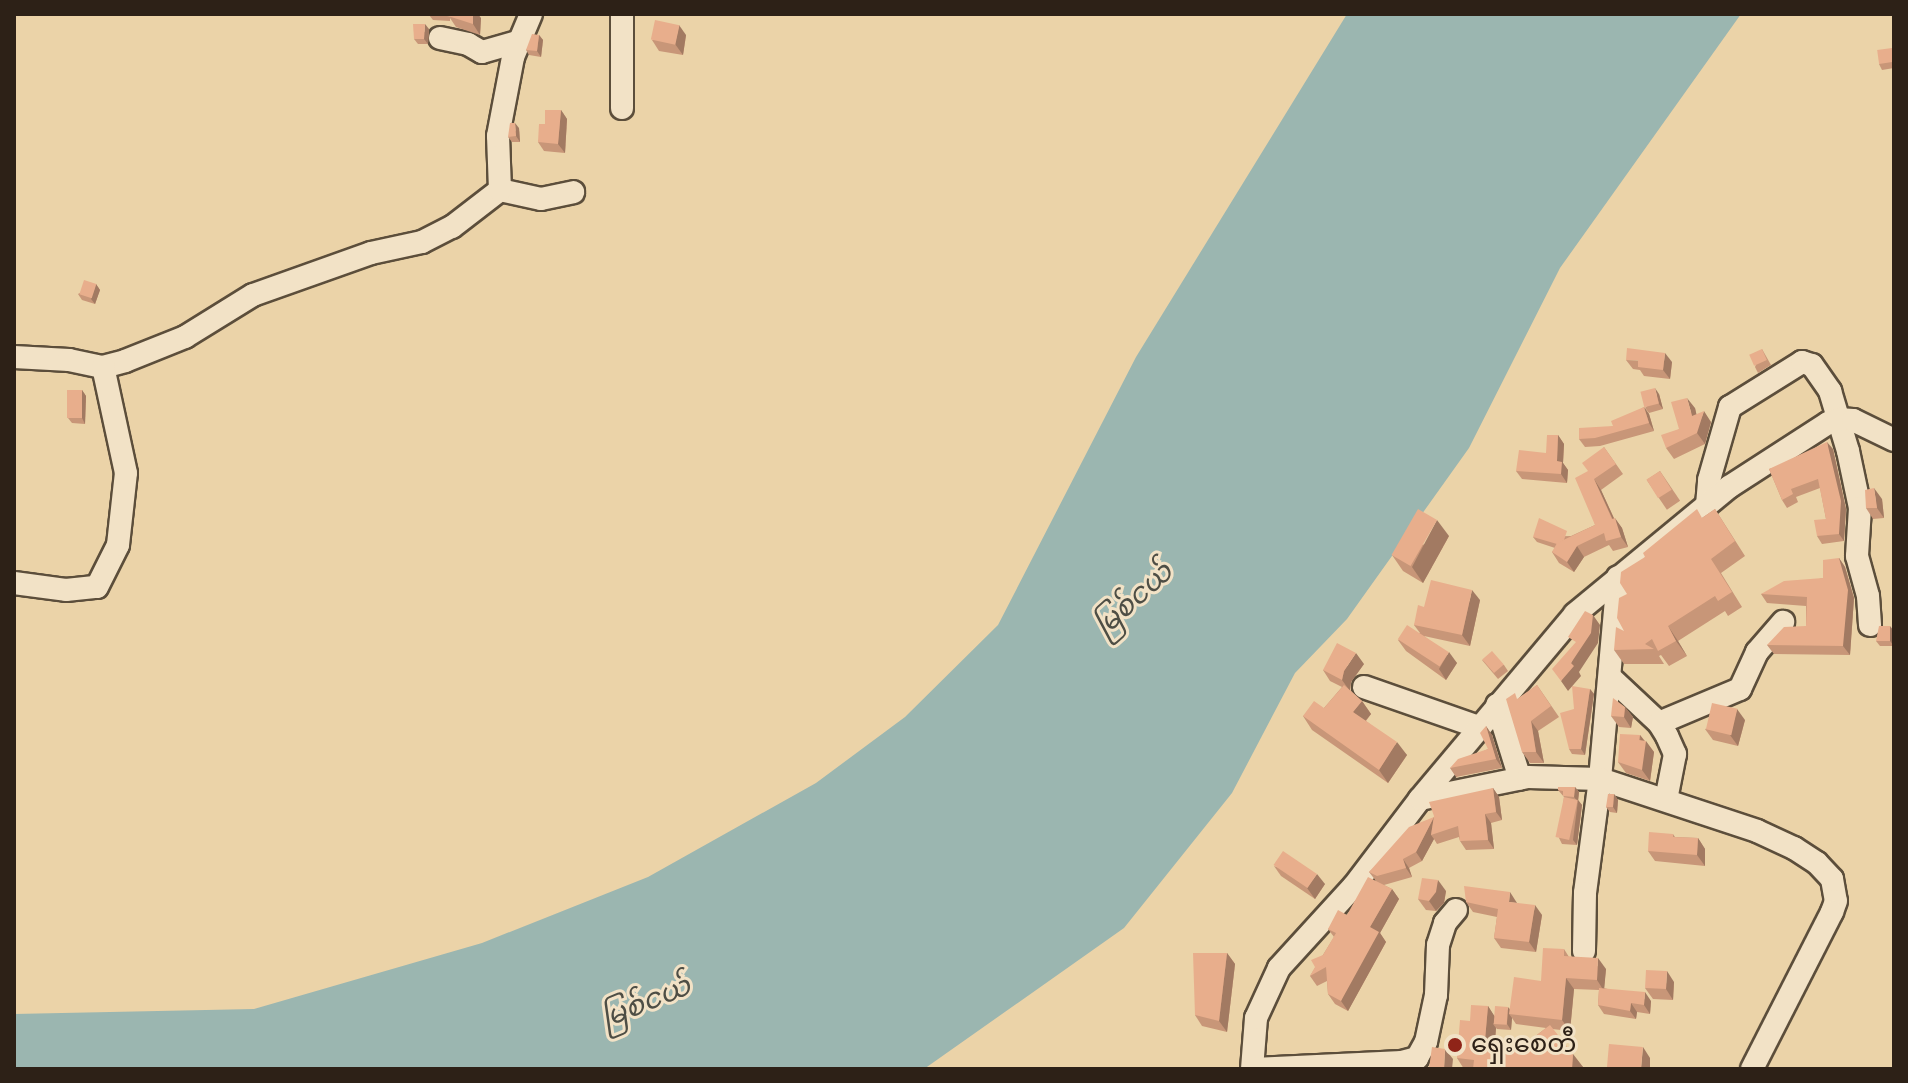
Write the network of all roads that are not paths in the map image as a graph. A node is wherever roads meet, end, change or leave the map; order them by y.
1 (531, 14) edge
2 (622, 14) edge
3 (440, 38) dead end
4 (520, 41) junction
5 (622, 108) dead end
6 (500, 190) junction
7 (573, 192) dead end
8 (14, 357) edge
9 (103, 367) junction
10 (1838, 419) junction
11 (1894, 440) edge
12 (1707, 505) junction
13 (1618, 577) junction
14 (14, 583) edge
15 (1783, 622) dead end
16 (1870, 625) dead end
17 (1612, 679) junction
18 (1364, 687) dead end
19 (1497, 705) junction
20 (1659, 723) junction
21 (1478, 727) junction
22 (1520, 779) junction
23 (1600, 779) junction
24 (1420, 799) junction
25 (1666, 800) junction
26 (1456, 910) dead end
27 (1584, 951) dead end
28 (1253, 1069) edge
29 (1752, 1069) edge

1 - 4 street
2 - 5 street
3 - 4 street
4 - 6 street
6 - 7 street
6 - 9 street
8 - 9 street
9 - 14 street
10 - 11 street
10 - 12 street
10 - 12 street
10 - 16 street
12 - 13 street
13 - 17 street
13 - 19 street
15 - 20 street
17 - 20 street
17 - 23 street
18 - 21 street
19 - 21 street
19 - 22 street
20 - 25 street
21 - 24 street
22 - 23 street
22 - 24 street
23 - 25 street
23 - 27 street
24 - 28 street
25 - 29 street
26 - 28 street

